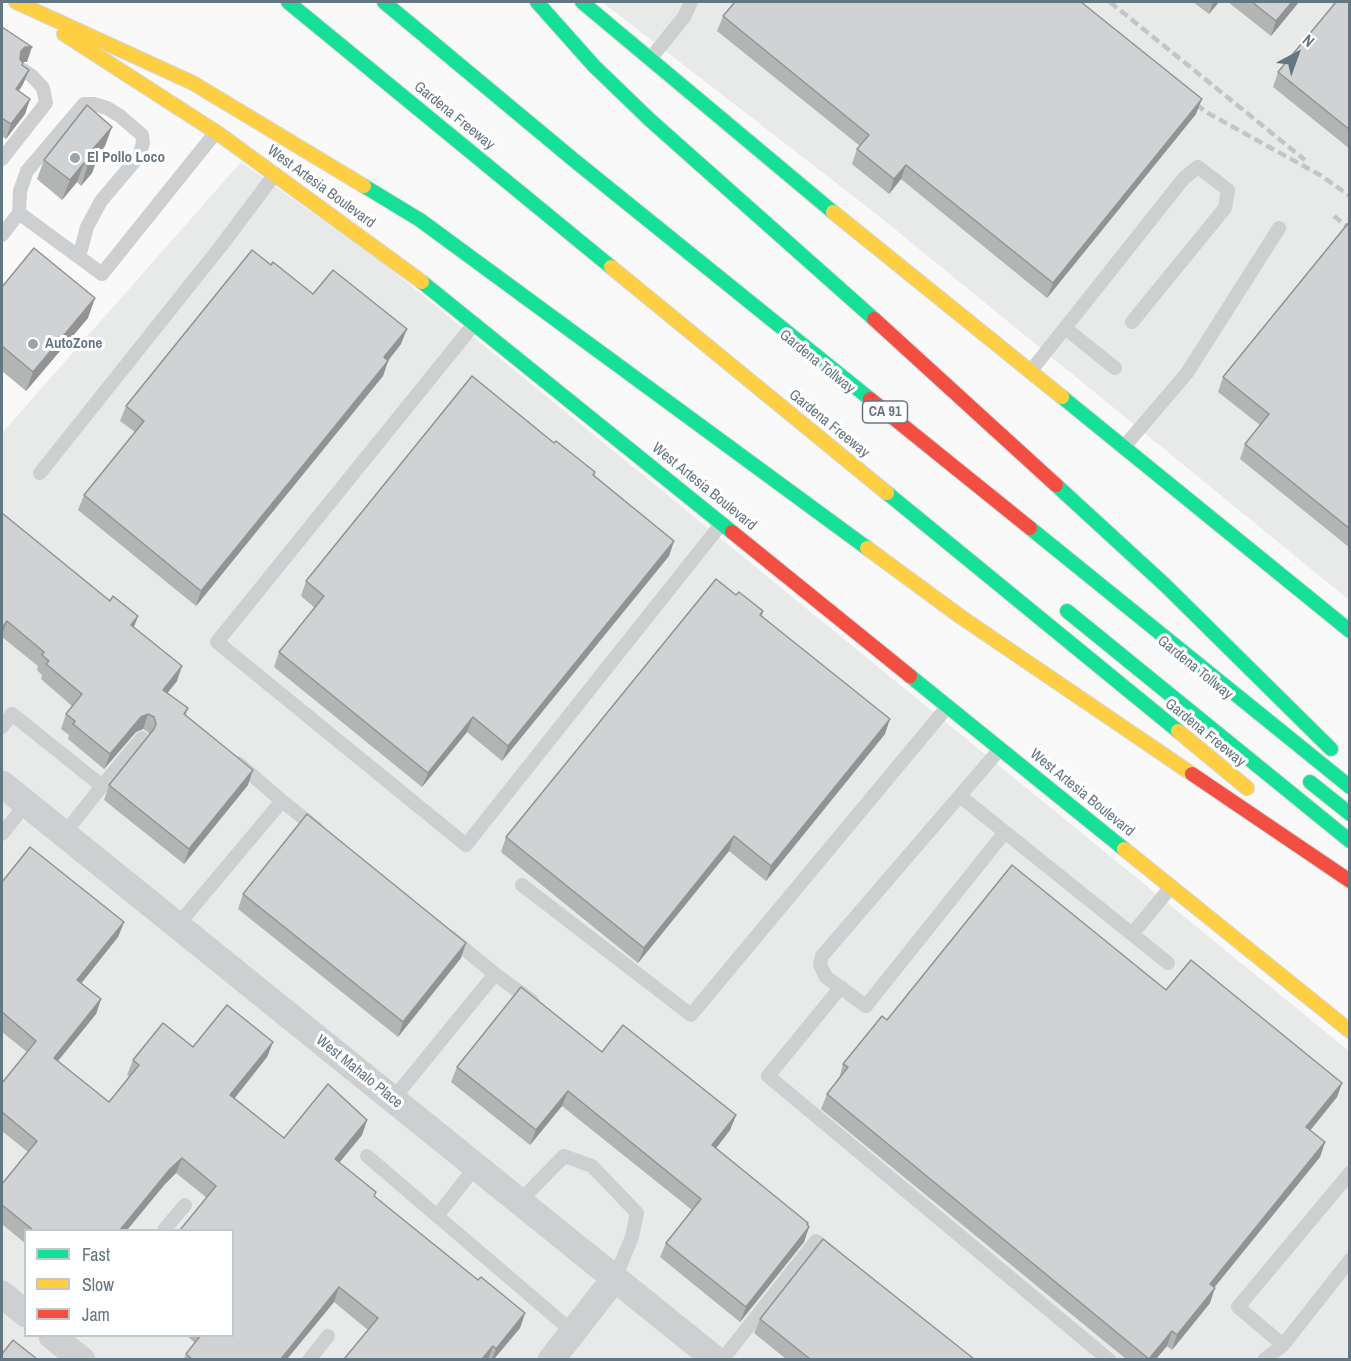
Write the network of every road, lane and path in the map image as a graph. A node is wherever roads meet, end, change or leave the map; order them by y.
1 (15, 2) edge
2 (288, 2) edge
3 (384, 2) edge
4 (537, 2) edge
5 (582, 2) edge
6 (691, 2) edge
7 (422, 33) junction
8 (650, 59) junction
9 (23, 70) edge
10 (443, 71) dead end
11 (216, 132) junction
12 (2, 159) edge
13 (275, 174) junction
14 (19, 213) junction
15 (1279, 228) dead end
16 (2, 235) edge
17 (79, 257) junction
18 (1132, 322) dead end
19 (475, 323) junction
20 (1065, 328) junction
21 (709, 346) junction
22 (742, 357) dead end
23 (1115, 368) dead end
24 (1030, 372) junction
25 (1123, 448) junction
26 (40, 473) dead end
27 (722, 523) junction
28 (1056, 602) dead end
29 (1350, 631) edge
30 (948, 706) junction
31 (2, 728) edge
32 (142, 738) dead end
33 (1000, 748) junction
34 (228, 754) edge
35 (1341, 759) dead end
36 (1295, 770) dead end
37 (2, 784) edge
38 (102, 786) junction
39 (1350, 788) edge
40 (1254, 794) dead end
41 (960, 796) junction
42 (282, 801) junction
43 (26, 804) junction
44 (1350, 814) edge
45 (1291, 824) dead end
46 (1005, 832) junction
47 (2, 834) edge
48 (64, 834) junction
49 (328, 838) edge
50 (1350, 841) edge
51 (1350, 872) edge
52 (1350, 881) edge
53 (522, 885) dead end
54 (1171, 887) junction
55 (177, 926) junction
56 (440, 929) edge
57 (1132, 934) junction
58 (1168, 963) dead end
59 (495, 974) junction
60 (841, 987) junction
61 (539, 1006) edge
62 (1350, 1031) edge
63 (393, 1100) junction
64 (367, 1156) dead end
65 (476, 1166) junction
66 (1350, 1173) edge
67 (520, 1202) junction
68 (185, 1205) dead end
69 (437, 1216) junction
70 (165, 1229) edge
71 (1350, 1260) edge
72 (842, 1262) edge
73 (615, 1278) junction
74 (2, 1295) edge
75 (24, 1312) edge
76 (573, 1332) junction
77 (328, 1336) dead end
78 (1283, 1344) junction
79 (309, 1359) edge
80 (551, 1359) edge
81 (716, 1359) edge
82 (722, 1359) edge
83 (1109, 1359) edge
84 (1264, 1359) edge

1 - 11 main road, West Artesia Boulevard
1 - 52 main road
2 - 21 main road, Gardena Freeway
3 - 7 main road, CA 91
4 - 35 main road
5 - 8 main road
6 - 8 lane
7 - 10 main road
7 - 39 main road, CA 91
8 - 24 main road
9 - 12 lane
11 - 13 main road, West Artesia Boulevard
11 - 17 lane
13 - 19 main road, West Artesia Boulevard
13 - 26 lane
14 - 16 lane
14 - 17 lane
14 - 17 lane
15 - 25 lane
18 - 20 lane
19 - 27 main road, West Artesia Boulevard
19 - 27 lane
20 - 23 lane
20 - 24 lane
21 - 22 main road
21 - 40 main road, Gardena Freeway
24 - 25 main road
25 - 29 main road
27 - 30 main road, West Artesia Boulevard
28 - 50 main road
30 - 33 main road, West Artesia Boulevard
30 - 53 lane
31 - 38 lane
32 - 38 lane
33 - 41 lane
33 - 54 main road, West Artesia Boulevard
34 - 42 lane
36 - 44 main road
37 - 43 street, West Mahalo Place
38 - 48 lane
41 - 46 lane
41 - 60 lane
42 - 49 lane
42 - 55 lane
43 - 47 lane
43 - 48 street, West Mahalo Place
45 - 51 main road
46 - 57 lane
46 - 60 lane
48 - 55 street, West Mahalo Place
54 - 57 lane
54 - 62 main road, West Artesia Boulevard
55 - 63 street, West Mahalo Place
56 - 59 lane
57 - 58 lane
59 - 61 lane
59 - 63 lane
60 - 83 lane
63 - 65 street, West Mahalo Place
64 - 69 lane
65 - 67 street, West Mahalo Place
65 - 69 lane
66 - 78 lane
67 - 73 street, West Mahalo Place
67 - 73 lane
68 - 70 lane
69 - 76 lane
71 - 78 lane
72 - 82 lane
73 - 76 street
73 - 81 street, West Mahalo Place
74 - 75 street
76 - 80 street
77 - 79 lane
78 - 84 lane

